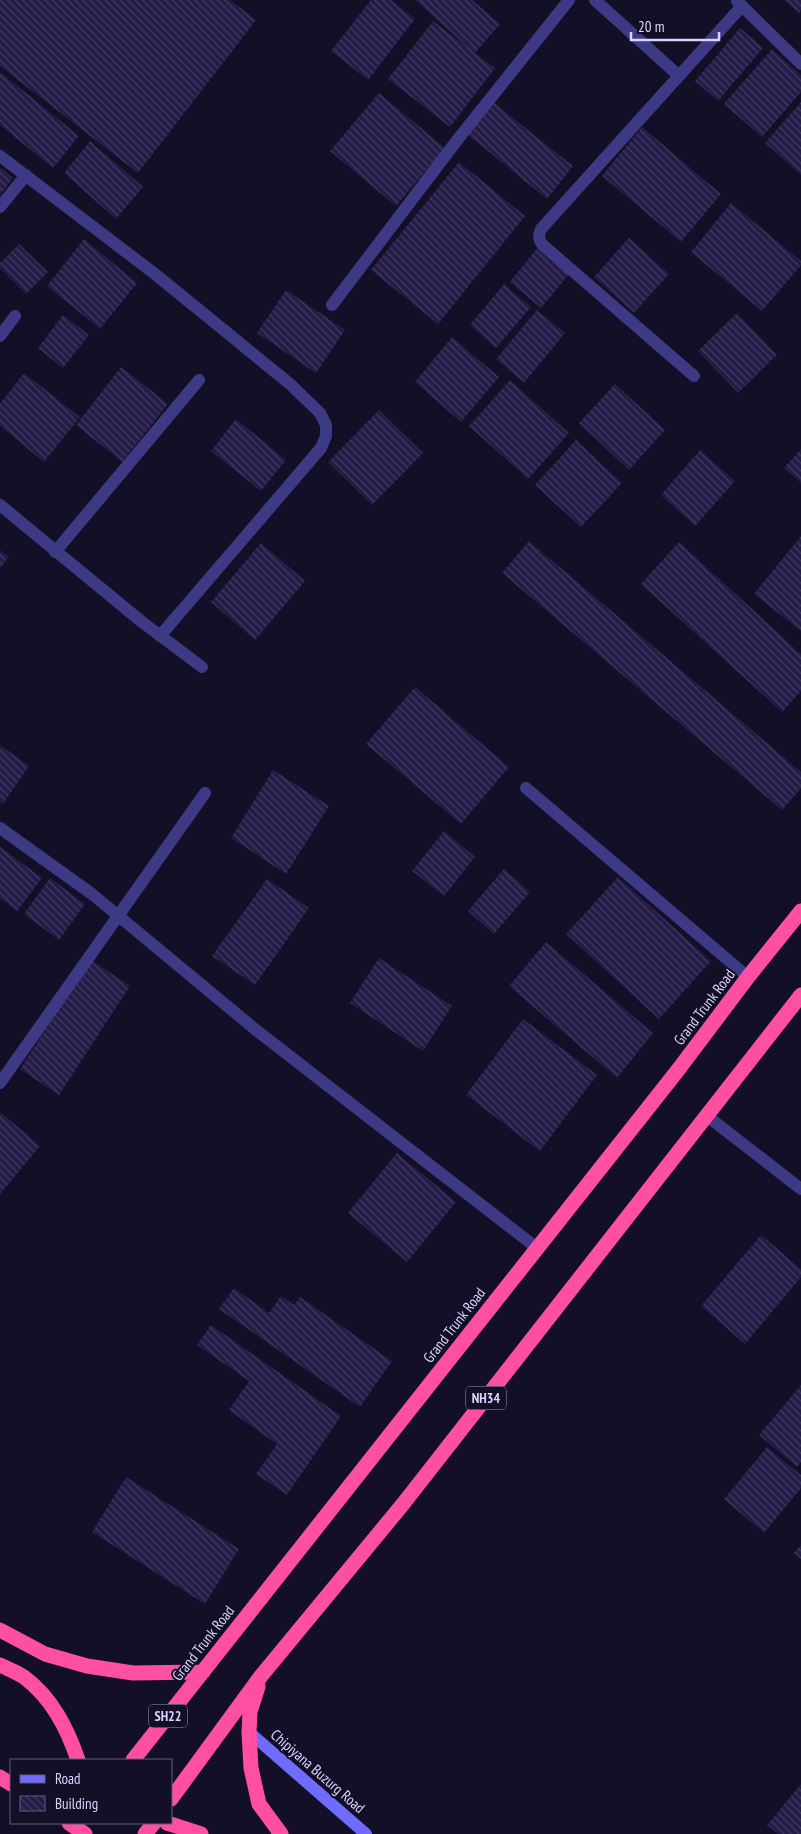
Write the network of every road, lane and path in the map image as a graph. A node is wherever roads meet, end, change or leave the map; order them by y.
1 (569, 0) edge
2 (595, 0) edge
3 (738, 3) edge
4 (801, 64) edge
5 (678, 75) junction
6 (0, 156) edge
7 (26, 175) junction
8 (0, 206) edge
9 (332, 305) dead end
10 (15, 316) dead end
11 (0, 336) edge
12 (694, 376) dead end
13 (200, 380) dead end
14 (0, 505) edge
15 (55, 552) junction
16 (160, 636) junction
17 (202, 667) dead end
18 (526, 788) dead end
19 (205, 793) dead end
20 (0, 828) edge
21 (801, 911) edge
22 (118, 915) junction
23 (748, 977) junction
24 (801, 995) edge
25 (0, 1082) edge
26 (706, 1116) junction
27 (801, 1189) edge
28 (537, 1248) junction
29 (0, 1630) edge
30 (0, 1665) edge
31 (203, 1672) junction
32 (261, 1676) junction
33 (249, 1732) junction
34 (78, 1759) edge
35 (134, 1759) edge
36 (172, 1798) edge
37 (70, 1824) edge
38 (83, 1824) edge
39 (153, 1824) edge
40 (170, 1824) edge
41 (75, 1834) edge
42 (85, 1834) edge
43 (145, 1834) edge
44 (201, 1834) edge
45 (281, 1834) edge
46 (366, 1834) edge

1 - 9 street
2 - 5 street
3 - 4 street
3 - 5 street
5 - 12 street
6 - 7 street
7 - 8 street
7 - 16 street
10 - 11 street
13 - 15 street
14 - 15 street
15 - 16 street
16 - 17 street
18 - 23 street
19 - 22 street
20 - 22 street
21 - 23 highway, Grand Trunk Road
22 - 25 street
22 - 28 street
23 - 28 highway, Grand Trunk Road
24 - 26 highway, NH34
26 - 27 street
26 - 32 highway, NH34
28 - 31 highway, Grand Trunk Road
29 - 31 highway
30 - 34 highway
31 - 35 highway, Grand Trunk Road / SH22
32 - 33 highway
32 - 36 highway, NH34
33 - 45 highway
33 - 46 street, Chipiyana Buzurg Road
37 - 42 highway, bridge
38 - 41 highway
39 - 43 highway
40 - 44 highway

